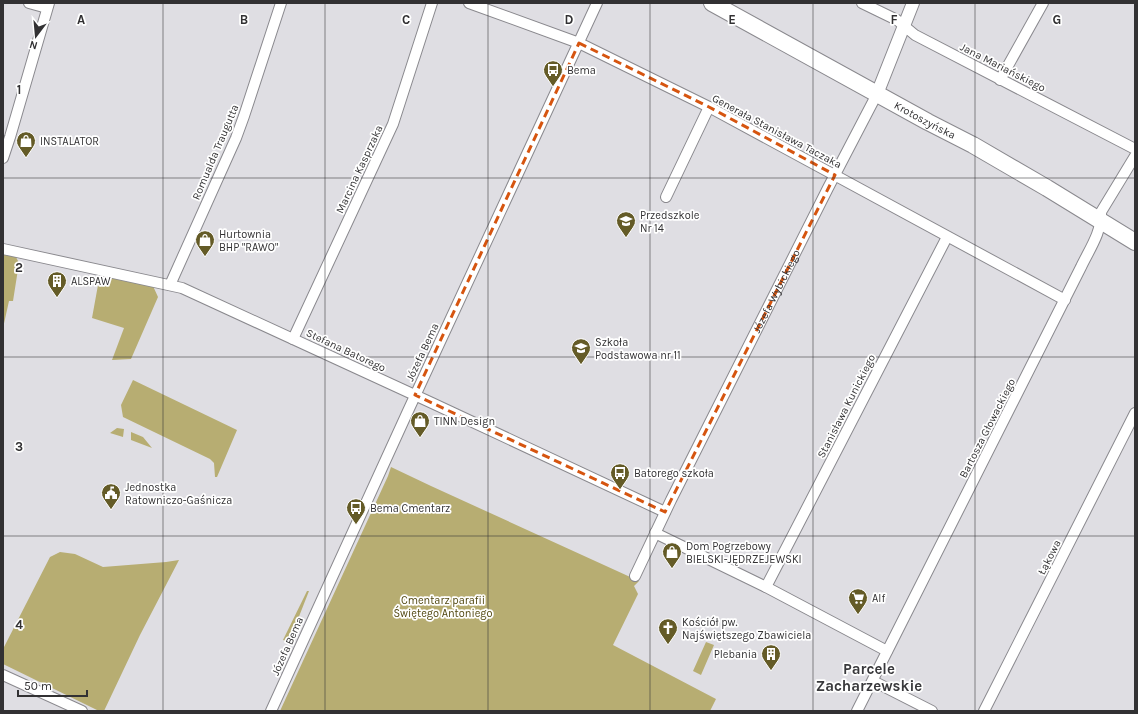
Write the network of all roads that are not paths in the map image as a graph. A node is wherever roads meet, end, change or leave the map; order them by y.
1 (29, 3) edge
2 (281, 3) edge
3 (432, 3) edge
4 (469, 3) edge
5 (597, 3) edge
6 (712, 3) edge
7 (862, 3) edge
8 (913, 3) edge
9 (1042, 3) edge
10 (48, 6) edge
11 (904, 26) junction
12 (579, 43) junction
13 (1000, 80) junction
14 (877, 94) junction
15 (709, 107) junction
16 (1135, 149) edge
17 (4, 151) edge
18 (1135, 156) edge
19 (835, 175) junction
20 (666, 198) dead end
21 (1102, 221) junction
22 (947, 237) junction
23 (1135, 242) edge
24 (3, 249) edge
25 (170, 285) junction
26 (1065, 300) junction
27 (293, 339) junction
28 (415, 395) junction
29 (1135, 413) edge
30 (665, 512) junction
31 (655, 533) junction
32 (634, 576) dead end
33 (766, 587) junction
34 (887, 651) junction
35 (3, 674) edge
36 (872, 682) junction
37 (82, 711) edge
38 (271, 711) edge
39 (857, 711) edge
40 (932, 711) edge
41 (984, 711) edge

1 - 10 street
2 - 25 street, Romualda Traugutta
3 - 27 street, Marcina Kasprzaka
4 - 12 street, Generała Stanisława Taczaka
5 - 12 street, Józefa Bema
6 - 14 main road, Krotoszyńska
7 - 11 street, Jana Mariańskiego
8 - 11 street, Józefa Wybickiego
9 - 13 street
10 - 17 street
11 - 13 street, Jana Mariańskiego
11 - 14 street, Józefa Wybickiego
12 - 15 street, Generała Stanisława Taczaka
12 - 28 street, Józefa Bema
13 - 16 street, Jana Mariańskiego
14 - 19 street, Józefa Wybickiego
14 - 21 main road, Krotoszyńska
15 - 19 street, Generała Stanisława Taczaka
15 - 20 street
18 - 21 street, Bartosza Głowackiego
19 - 22 street, Generała Stanisława Taczaka
19 - 30 street, Józefa Wybickiego
21 - 23 main road, Krotoszyńska
21 - 26 street, Bartosza Głowackiego
22 - 26 street, Generała Stanisława Taczaka
22 - 33 street, Stanisława Kunickiego
24 - 25 street, Stefana Batorego
25 - 27 street, Stefana Batorego
26 - 34 street, Bartosza Głowackiego
27 - 28 street, Stefana Batorego
28 - 30 street, Stefana Batorego
28 - 38 street, Józefa Bema
29 - 41 street, Łąkowa
30 - 31 street, Józefa Wybickiego
31 - 32 street, Józefa Wybickiego
31 - 33 street
33 - 34 street
34 - 36 street, Bartosza Głowackiego
35 - 37 street
36 - 39 street, Bartosza Głowackiego
36 - 40 street

